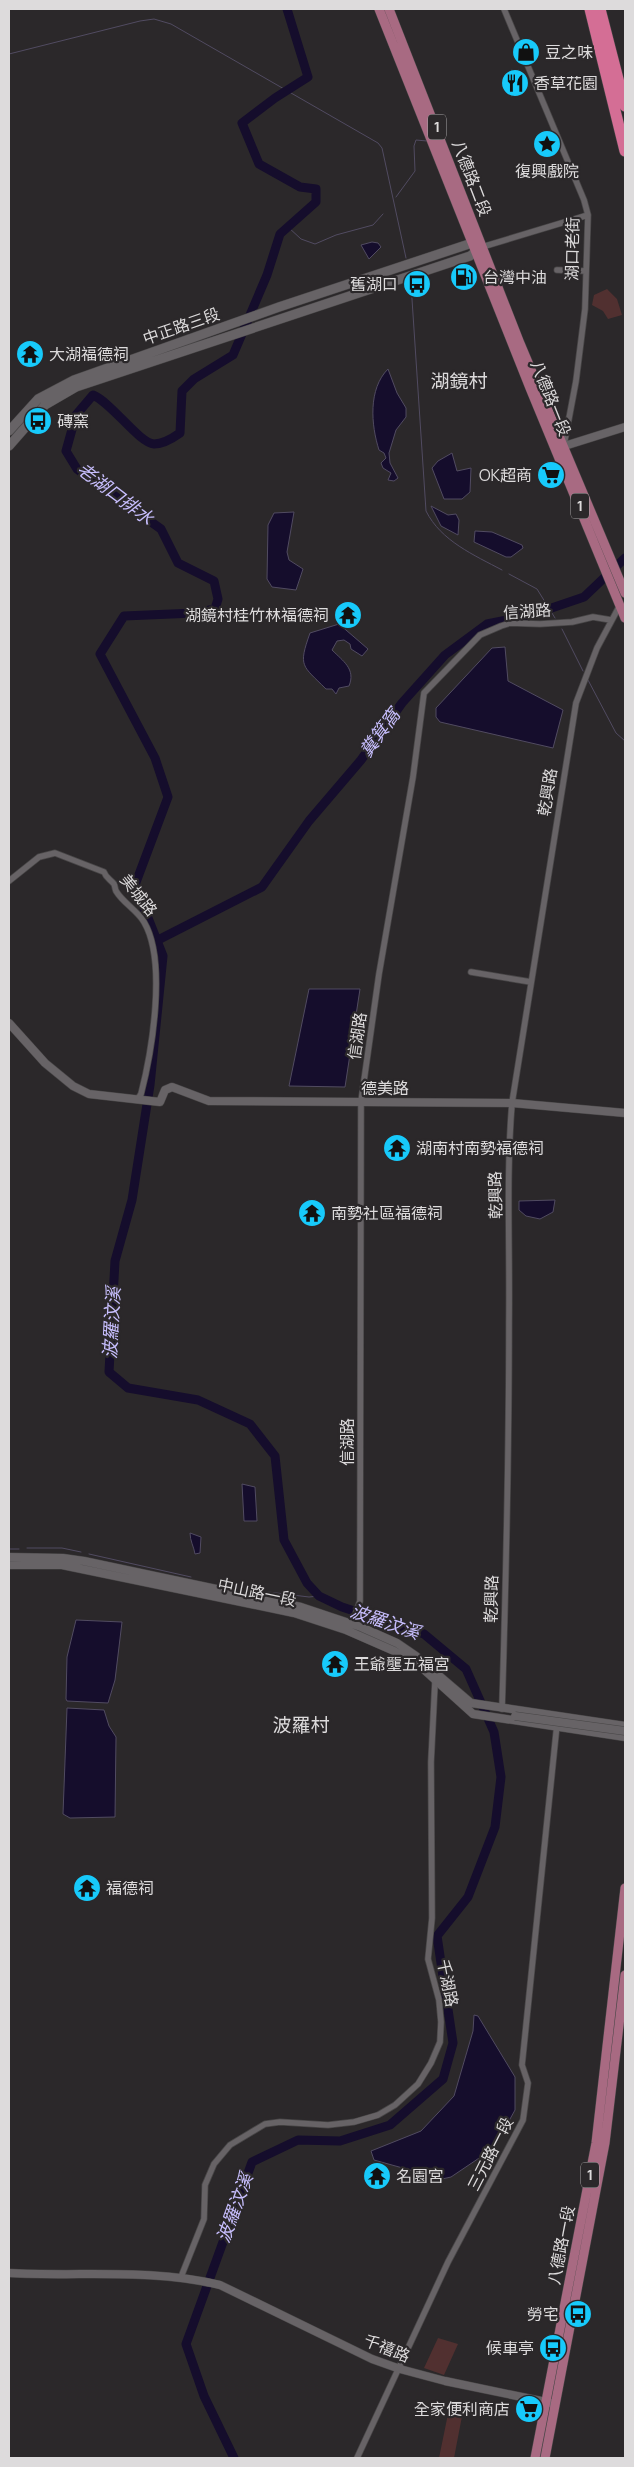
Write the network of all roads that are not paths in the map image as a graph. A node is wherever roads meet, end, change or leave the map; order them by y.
1 (504, 9) edge
2 (590, 9) edge
3 (600, 9) edge
4 (383, 10) edge
5 (625, 106) edge
6 (625, 151) edge
7 (588, 214) junction
8 (472, 243) junction
9 (479, 250) junction
10 (557, 270) dead end
11 (586, 271) junction
12 (625, 427) edge
13 (9, 431) edge
14 (9, 446) edge
15 (560, 447) junction
16 (624, 589) edge
17 (620, 606) junction
18 (625, 618) edge
19 (611, 620) junction
20 (9, 881) edge
21 (472, 972) dead end
22 (530, 982) junction
23 (9, 1023) edge
24 (140, 1101) junction
25 (361, 1102) junction
26 (512, 1103) junction
27 (625, 1113) edge
28 (9, 1557) edge
29 (9, 1565) edge
30 (352, 1624) junction
31 (435, 1682) junction
32 (502, 1709) junction
33 (515, 1716) junction
34 (557, 1717) junction
35 (501, 1719) junction
36 (556, 1726) junction
37 (625, 1726) edge
38 (625, 1731) edge
39 (625, 1737) edge
40 (625, 1888) edge
41 (625, 1975) edge
42 (9, 2273) edge
43 (181, 2278) junction
44 (400, 2369) junction
45 (551, 2403) junction
46 (357, 2458) edge
47 (535, 2458) edge
48 (544, 2458) edge

1 - 7 street, 湖口老街
2 - 6 highway
3 - 5 highway
4 - 8 main road, 八德路二段 / 1
4 - 9 main road, 八德路二段 / 1
7 - 9 street
7 - 11 street, 湖口老街
8 - 9 main road, 八德路一段 / 1
8 - 13 main road, 中正路三段
9 - 14 main road, 中正路三段
9 - 15 main road, 八德路一段 / 1
10 - 11 street
11 - 15 street, 湖口老街
12 - 15 street
15 - 16 main road, 八德路一段 / 1
15 - 17 main road, 八德路一段 / 1
17 - 18 main road, 1
17 - 19 street, 乾興路
19 - 22 street, 乾興路
19 - 25 street, 信湖路
20 - 24 street, 美城路
21 - 22 street
22 - 26 street, 乾興路
23 - 24 street
24 - 25 street, 德美路
25 - 26 street, 德美路
25 - 30 street, 信湖路
26 - 27 street, 德美路
26 - 32 street, 乾興路
28 - 30 street, 中山路一段
29 - 31 street, 中山路一段
30 - 32 street, 中山路一段
31 - 35 street, 中山路一段
31 - 43 street, 千湖路
32 - 33 street
32 - 34 street
33 - 35 street
33 - 38 street, bridge
34 - 36 street, 三元路一段
34 - 37 street
35 - 36 street
36 - 39 street
36 - 44 street, 三元路一段
40 - 45 main road, 八德路一段 / 1
41 - 45 main road, 八德路一段 / 1
42 - 43 street
43 - 44 street, 千禧路
44 - 45 street, 千禧路
44 - 46 street, 三元路一段
45 - 47 main road, 八德路一段 / 1
45 - 48 main road, 八德路一段 / 1

